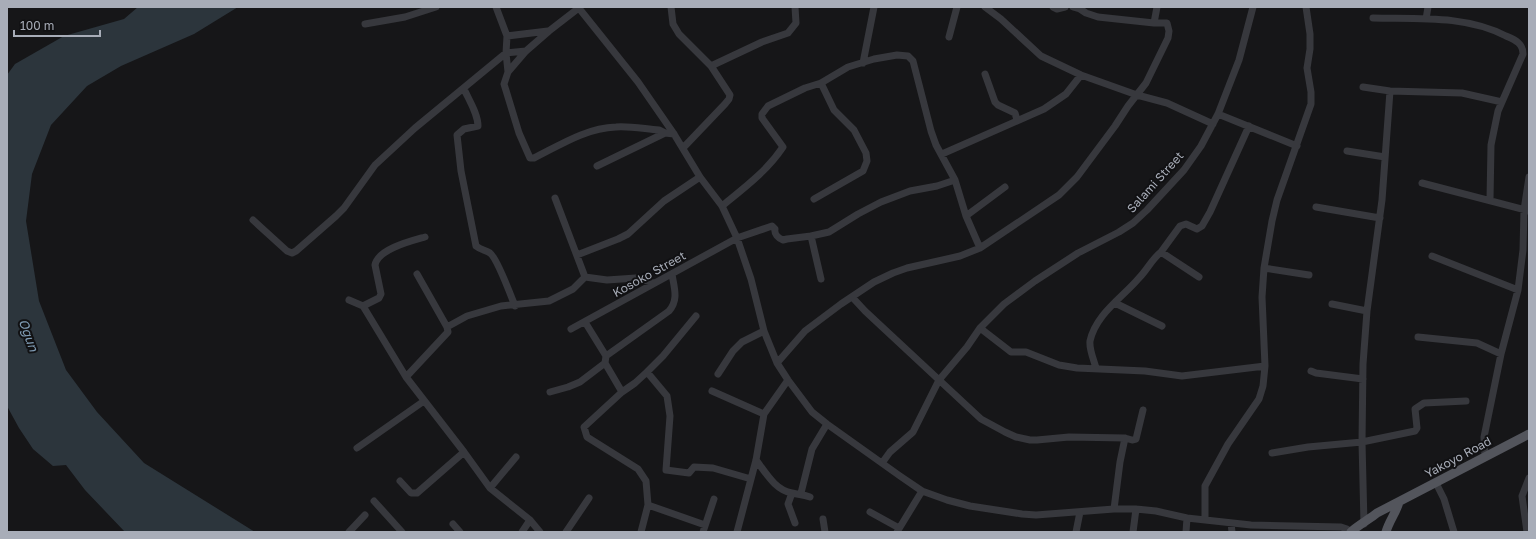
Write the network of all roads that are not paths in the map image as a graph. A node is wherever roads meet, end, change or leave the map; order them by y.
1 (436, 7) edge
2 (496, 7) edge
3 (579, 7) edge
4 (671, 7) edge
5 (796, 7) edge
6 (874, 7) edge
7 (957, 7) edge
8 (985, 7) edge
9 (1053, 7) edge
10 (1065, 7) edge
11 (1073, 7) edge
12 (1157, 7) edge
13 (1253, 7) edge
14 (1306, 7) edge
15 (1428, 7) edge
16 (420, 9) edge
17 (1086, 10) edge
18 (1373, 18) dead end
19 (1426, 19) junction
20 (1154, 23) junction
21 (365, 24) dead end
22 (548, 31) junction
23 (507, 36) junction
24 (950, 37) dead end
25 (526, 51) junction
26 (506, 53) junction
27 (863, 63) junction
28 (711, 66) junction
29 (508, 72) junction
30 (985, 74) dead end
31 (1081, 75) junction
32 (821, 83) junction
33 (1363, 87) dead end
34 (464, 89) junction
35 (1390, 91) junction
36 (1137, 95) junction
37 (1502, 102) junction
38 (1218, 114) junction
39 (1017, 120) junction
40 (1213, 124) junction
41 (1248, 126) junction
42 (665, 134) junction
43 (674, 134) junction
44 (1297, 146) junction
45 (683, 148) junction
46 (1347, 151) dead end
47 (942, 154) junction
48 (1385, 157) junction
49 (597, 166) dead end
50 (700, 177) junction
51 (1529, 177) edge
52 (954, 180) junction
53 (1422, 184) dead end
54 (1006, 188) dead end
55 (555, 198) dead end
56 (814, 199) dead end
57 (1490, 200) junction
58 (722, 206) junction
59 (1316, 207) dead end
60 (1526, 210) edge
61 (966, 216) junction
62 (1380, 218) junction
63 (253, 220) dead end
64 (811, 236) junction
65 (425, 237) dead end
66 (737, 238) junction
67 (980, 248) junction
68 (1161, 252) junction
69 (577, 255) junction
70 (1432, 256) dead end
71 (1264, 268) junction
72 (417, 274) dead end
73 (672, 274) junction
74 (1309, 275) dead end
75 (585, 277) junction
76 (1199, 277) dead end
77 (821, 279) dead end
78 (654, 283) junction
79 (1518, 290) junction
80 (853, 298) junction
81 (349, 300) dead end
82 (1115, 303) junction
83 (1332, 304) dead end
84 (363, 306) junction
85 (515, 306) junction
86 (1367, 311) junction
87 (696, 316) dead end
88 (585, 322) junction
89 (1162, 326) dead end
90 (447, 327) junction
91 (980, 328) junction
92 (571, 329) dead end
93 (764, 331) junction
94 (1418, 337) dead end
95 (1501, 354) junction
96 (606, 360) junction
97 (777, 363) junction
98 (1265, 366) junction
99 (1096, 368) junction
100 (1311, 371) dead end
101 (648, 372) junction
102 (718, 374) dead end
103 (406, 377) junction
104 (1363, 379) junction
105 (788, 380) junction
106 (939, 380) junction
107 (712, 391) dead end
108 (550, 392) dead end
109 (622, 392) junction
110 (424, 401) junction
111 (1466, 401) dead end
112 (1143, 410) dead end
113 (764, 414) junction
114 (826, 424) junction
115 (1529, 434) edge
116 (1125, 438) junction
117 (1362, 442) junction
118 (357, 448) dead end
119 (464, 452) junction
120 (1272, 453) dead end
121 (1485, 456) junction
122 (516, 457) dead end
123 (756, 460) junction
124 (882, 463) junction
125 (1529, 478) edge
126 (751, 479) junction
127 (400, 481) dead end
128 (1436, 483) junction
129 (490, 488) junction
130 (922, 490) junction
131 (792, 493) junction
132 (801, 494) junction
133 (810, 497) dead end
134 (589, 498) dead end
135 (714, 499) dead end
136 (374, 501) dead end
137 (1399, 502) junction
138 (648, 505) junction
139 (1114, 509) junction
140 (1136, 509) junction
141 (870, 512) dead end
142 (1080, 512) junction
143 (365, 515) dead end
144 (1187, 518) junction
145 (823, 519) dead end
146 (530, 520) junction
147 (1206, 520) junction
148 (795, 522) dead end
149 (1231, 523) junction
150 (453, 524) dead end
151 (1364, 524) junction
152 (704, 529) edge
153 (898, 530) edge
154 (349, 532) edge
155 (402, 532) edge
156 (460, 532) edge
157 (522, 532) edge
158 (540, 532) edge
159 (566, 532) edge
160 (640, 532) edge
161 (737, 532) edge
162 (825, 532) edge
163 (1076, 532) edge
164 (1133, 532) edge
165 (1186, 532) edge
166 (1232, 532) edge
167 (1349, 532) edge
168 (1386, 532) edge
169 (1454, 532) edge
170 (1527, 532) edge

1 - 16 street
2 - 23 street
3 - 22 street
3 - 43 street
4 - 28 street
5 - 28 street
6 - 27 street
7 - 24 street
8 - 31 street
9 - 10 street
11 - 17 street
12 - 20 street
13 - 38 street, Salami Street
14 - 44 street
15 - 19 street
16 - 21 street
17 - 20 street
18 - 19 street
19 - 37 street
20 - 36 street
22 - 23 street
22 - 25 street
23 - 26 street
25 - 26 street
25 - 29 street
26 - 29 street
26 - 34 street
27 - 32 street
27 - 47 street
28 - 45 street
29 - 42 street
30 - 39 street
31 - 36 street
31 - 39 street
32 - 56 street
32 - 58 street
33 - 35 street
34 - 63 street
34 - 85 street
35 - 37 street
35 - 48 street
36 - 40 street
36 - 67 street
37 - 57 street
38 - 40 street, Salami Street
38 - 41 street
39 - 47 street
40 - 91 street, Salami Street
41 - 44 street
41 - 68 street
42 - 43 street
42 - 49 street
43 - 45 street
44 - 71 street
45 - 50 street
46 - 48 street
47 - 52 street
48 - 62 street
50 - 58 street
50 - 69 street
51 - 60 street
52 - 61 street
52 - 64 street
53 - 57 street
54 - 61 street
55 - 69 street
57 - 60 street
58 - 66 street
59 - 62 street
60 - 79 street
61 - 67 street
62 - 86 street
64 - 66 street, Kosoko Street
64 - 77 street
65 - 84 street
66 - 73 street, Kosoko Street
66 - 93 street
67 - 80 street
68 - 76 street
68 - 82 street
69 - 75 street
70 - 79 street
71 - 74 street
71 - 98 street
72 - 90 street
73 - 78 street, Kosoko Street
73 - 96 street
75 - 78 street
75 - 85 street
78 - 88 street, Kosoko Street
79 - 95 street
80 - 97 street
80 - 106 street
81 - 84 street
82 - 89 street
82 - 99 street
83 - 86 street
84 - 103 street
85 - 90 street
86 - 104 street
87 - 101 street
88 - 92 street, Kosoko Street
88 - 96 street
90 - 103 street
91 - 99 street
91 - 106 street, Salami Street
93 - 97 street
93 - 102 street
94 - 95 street
95 - 121 street
96 - 108 street
96 - 109 street
97 - 105 street
98 - 99 street
98 - 147 street
100 - 104 street
101 - 109 street
101 - 126 street
103 - 110 street
104 - 117 street
105 - 113 street
105 - 114 street
106 - 116 street
106 - 124 street
107 - 113 street
109 - 138 street
110 - 118 street
110 - 119 street
111 - 117 street
112 - 116 street
113 - 123 street
114 - 124 street
114 - 132 street
115 - 121 main road, Yakoyo Road
116 - 139 street
117 - 120 street
117 - 151 street
119 - 127 street
119 - 129 street
121 - 128 main road, Yakoyo Road
122 - 129 street
123 - 126 street
123 - 131 street
124 - 130 street
125 - 170 street
126 - 161 street
128 - 137 main road, Yakoyo Road
128 - 169 street
129 - 146 street
130 - 142 street
130 - 153 street
131 - 132 street
131 - 148 street
132 - 133 street
134 - 159 street
135 - 152 street
136 - 155 street
137 - 151 main road, Yakoyo Road
137 - 168 main road
138 - 152 street
138 - 160 street
139 - 140 street
139 - 142 street
140 - 144 street
140 - 164 street
141 - 153 street
142 - 163 street
143 - 154 street
144 - 147 street
144 - 165 street
145 - 162 street
146 - 157 street
146 - 158 street
147 - 149 street
149 - 166 street
149 - 167 street
150 - 156 street
151 - 167 main road, Yakoyo Road

